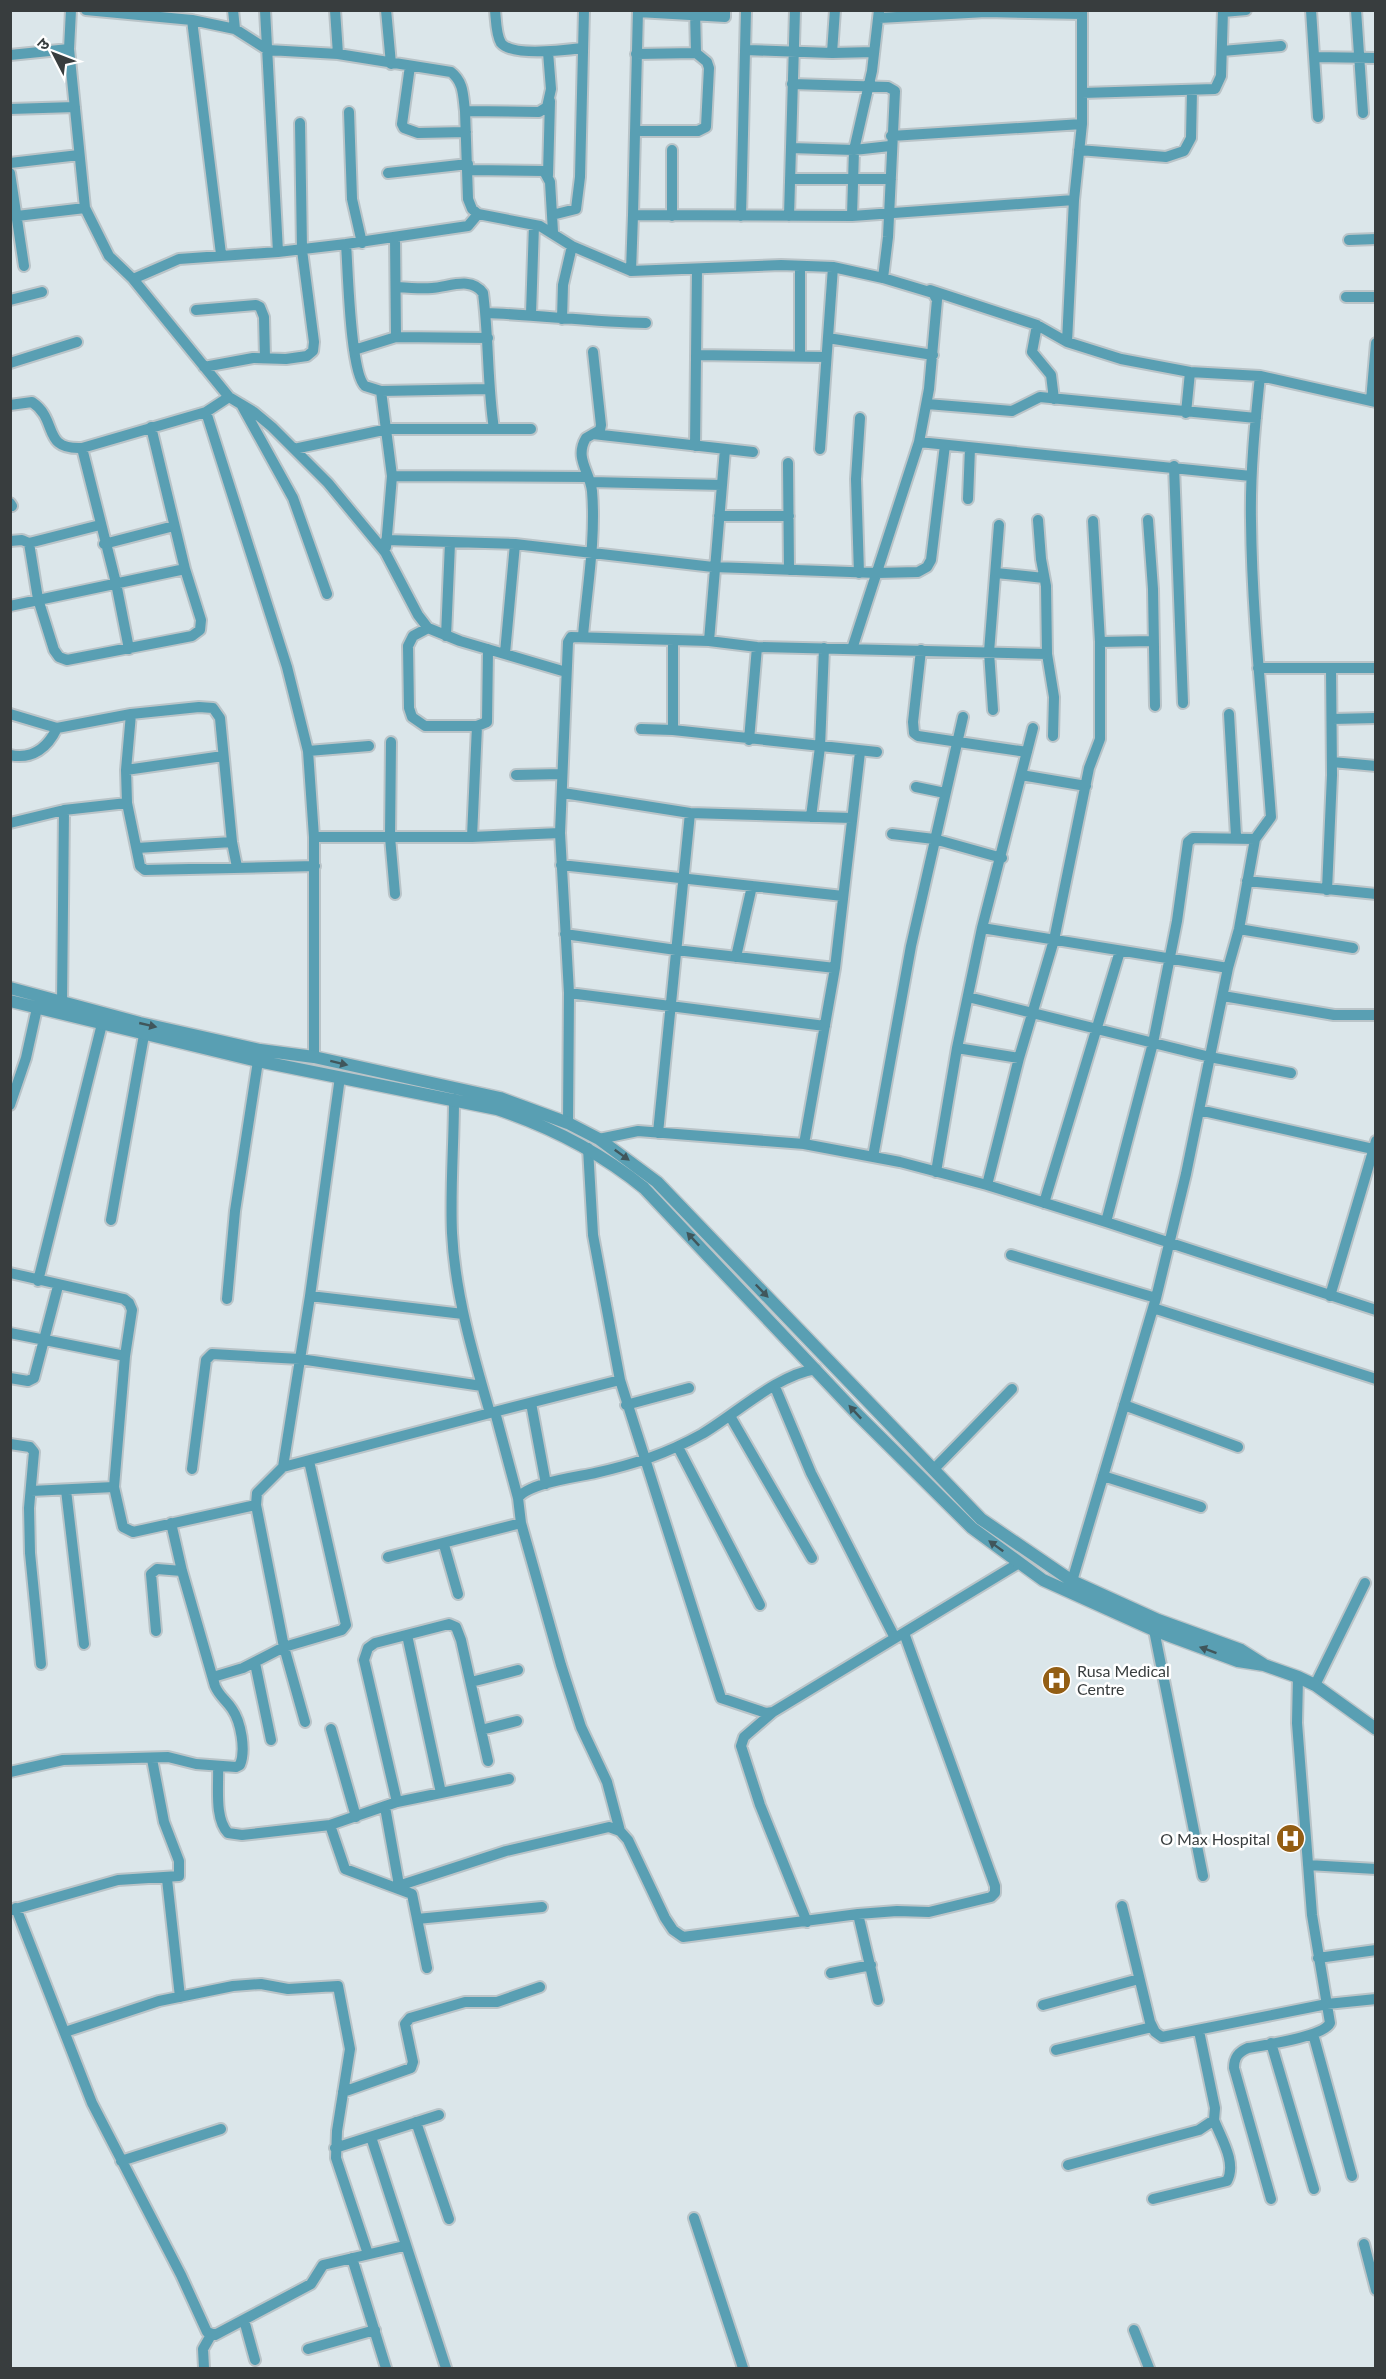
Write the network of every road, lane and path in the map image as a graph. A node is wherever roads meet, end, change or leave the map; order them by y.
1 (71, 10) edge
2 (86, 10) edge
3 (233, 10) edge
4 (265, 10) edge
5 (335, 10) edge
6 (386, 10) edge
7 (495, 10) edge
8 (584, 10) edge
9 (725, 10) edge
10 (746, 10) edge
11 (795, 10) edge
12 (835, 10) edge
13 (1246, 10) edge
14 (1311, 10) edge
15 (1356, 10) edge
16 (638, 11) edge
17 (1223, 11) edge
18 (1082, 12) edge
19 (695, 13) edge
20 (879, 14) edge
21 (192, 20) junction
22 (235, 29) junction
23 (1281, 46) dead end
24 (584, 48) junction
25 (69, 49) junction
26 (268, 50) junction
27 (746, 50) junction
28 (1222, 51) junction
29 (548, 52) junction
30 (793, 52) junction
31 (874, 52) junction
32 (696, 53) junction
33 (832, 53) junction
34 (338, 54) junction
35 (636, 54) junction
36 (10, 55) edge
37 (1359, 56) junction
38 (1314, 57) junction
39 (1376, 58) edge
40 (391, 64) junction
41 (410, 66) junction
42 (792, 84) junction
43 (869, 85) junction
44 (1192, 90) junction
45 (1082, 93) junction
46 (550, 100) junction
47 (75, 108) junction
48 (10, 109) edge
49 (349, 111) dead end
50 (465, 111) junction
51 (1363, 113) dead end
52 (1318, 117) dead end
53 (300, 123) dead end
54 (1082, 124) junction
55 (634, 131) junction
56 (466, 132) junction
57 (891, 141) junction
58 (791, 148) junction
59 (672, 150) dead end
60 (854, 150) junction
61 (1079, 150) junction
62 (79, 155) junction
63 (10, 163) edge
64 (468, 167) junction
65 (10, 173) edge
66 (388, 173) dead end
67 (548, 175) junction
68 (853, 178) junction
69 (790, 179) junction
70 (891, 179) junction
71 (1074, 200) junction
72 (85, 208) junction
73 (478, 214) junction
74 (890, 214) junction
75 (552, 215) junction
76 (633, 215) junction
77 (17, 216) junction
78 (672, 216) junction
79 (741, 216) junction
80 (789, 216) junction
81 (852, 216) junction
82 (534, 225) junction
83 (553, 232) junction
84 (395, 237) junction
85 (1376, 239) edge
86 (1349, 240) dead end
87 (362, 243) junction
88 (346, 244) junction
89 (572, 246) junction
90 (303, 250) junction
91 (278, 252) junction
92 (221, 254) junction
93 (24, 266) dead end
94 (800, 266) junction
95 (832, 267) junction
96 (697, 269) junction
97 (631, 270) junction
98 (883, 278) junction
99 (134, 279) junction
100 (397, 287) junction
101 (929, 290) junction
102 (42, 292) dead end
103 (1346, 297) dead end
104 (1376, 297) edge
105 (10, 300) edge
106 (196, 310) dead end
107 (486, 313) junction
108 (531, 315) junction
109 (562, 319) junction
110 (646, 323) dead end
111 (1037, 325) junction
112 (396, 337) junction
113 (488, 338) junction
114 (828, 338) junction
115 (77, 342) dead end
116 (1067, 342) junction
117 (1376, 342) edge
118 (354, 350) junction
119 (593, 352) dead end
120 (696, 355) junction
121 (933, 355) junction
122 (800, 357) junction
123 (826, 357) junction
124 (266, 358) junction
125 (10, 363) edge
126 (204, 367) junction
127 (1190, 372) junction
128 (1260, 376) junction
129 (488, 389) junction
130 (381, 391) junction
131 (229, 397) junction
132 (1054, 399) junction
133 (1373, 401) edge
134 (241, 404) junction
135 (927, 404) junction
136 (10, 405) edge
137 (206, 412) junction
138 (1186, 413) junction
139 (860, 418) dead end
140 (1256, 418) junction
141 (151, 427) junction
142 (388, 429) junction
143 (494, 429) junction
144 (531, 429) dead end
145 (592, 434) junction
146 (919, 442) junction
147 (945, 445) junction
148 (695, 446) junction
149 (82, 448) junction
150 (970, 448) junction
151 (294, 449) junction
152 (725, 449) junction
153 (820, 449) dead end
154 (753, 452) dead end
155 (788, 463) dead end
156 (1174, 466) junction
157 (392, 476) junction
158 (1251, 476) junction
159 (588, 479) junction
160 (722, 485) junction
161 (968, 499) dead end
162 (719, 516) junction
163 (789, 516) junction
164 (1038, 520) dead end
165 (1148, 520) dead end
166 (1094, 521) dead end
167 (100, 525) junction
168 (999, 525) dead end
169 (174, 526) junction
170 (10, 541) edge
171 (30, 543) junction
172 (450, 543) junction
173 (104, 544) junction
174 (515, 544) junction
175 (386, 546) junction
176 (591, 552) junction
177 (713, 567) junction
178 (185, 569) junction
179 (789, 570) junction
180 (860, 573) junction
181 (877, 573) junction
182 (996, 573) junction
183 (1044, 578) junction
184 (116, 583) junction
185 (327, 594) dead end
186 (38, 599) junction
187 (10, 606) edge
188 (428, 628) junction
189 (446, 636) junction
190 (583, 636) junction
191 (709, 641) junction
192 (1152, 641) junction
193 (673, 642) junction
194 (1100, 642) junction
195 (757, 647) junction
196 (824, 648) junction
197 (129, 649) junction
198 (488, 649) junction
199 (852, 649) junction
200 (921, 650) junction
201 (988, 652) junction
202 (505, 654) junction
203 (1047, 654) junction
204 (1258, 668) junction
205 (1331, 668) junction
206 (1376, 668) edge
207 (566, 672) junction
208 (1183, 703) dead end
209 (1155, 706) dead end
210 (993, 710) dead end
211 (10, 714) edge
212 (131, 714) junction
213 (1229, 714) dead end
214 (963, 717) dead end
215 (1376, 718) edge
216 (1332, 719) junction
217 (477, 726) junction
218 (57, 728) junction
219 (1033, 728) dead end
220 (641, 729) dead end
221 (673, 730) junction
222 (1053, 735) dead end
223 (749, 740) junction
224 (959, 740) junction
225 (391, 742) dead end
226 (369, 746) dead end
227 (820, 747) junction
228 (308, 751) junction
229 (860, 752) junction
230 (877, 752) dead end
231 (1027, 752) junction
232 (10, 755) edge
233 (223, 756) junction
234 (1332, 762) junction
235 (1376, 766) edge
236 (126, 770) junction
237 (561, 774) junction
238 (516, 775) dead end
239 (1021, 775) junction
240 (1086, 786) junction
241 (916, 787) dead end
242 (563, 793) junction
243 (945, 793) junction
244 (127, 803) junction
245 (64, 810) junction
246 (690, 813) junction
247 (811, 817) junction
248 (852, 818) junction
249 (10, 823) edge
250 (560, 833) junction
251 (892, 834) dead end
252 (1236, 836) junction
253 (314, 837) junction
254 (390, 837) junction
255 (472, 837) junction
256 (934, 839) junction
257 (1255, 839) junction
258 (232, 842) junction
259 (137, 848) junction
260 (1002, 858) junction
261 (561, 864) junction
262 (315, 866) junction
263 (237, 867) junction
264 (683, 878) junction
265 (1247, 881) junction
266 (752, 886) junction
267 (1327, 890) junction
268 (395, 894) dead end
269 (1376, 894) edge
270 (843, 896) junction
271 (982, 928) junction
272 (1239, 929) junction
273 (565, 934) junction
274 (1054, 940) junction
275 (1353, 948) dead end
276 (676, 950) junction
277 (1120, 951) junction
278 (736, 957) junction
279 (1168, 958) junction
280 (835, 968) junction
281 (1228, 968) junction
282 (10, 988) edge
283 (568, 993) junction
284 (1223, 996) junction
285 (968, 997) junction
286 (10, 1001) edge
287 (62, 1003) junction
288 (37, 1008) junction
289 (672, 1008) junction
290 (1032, 1013) junction
291 (1376, 1015) edge
292 (102, 1024) junction
293 (825, 1026) junction
294 (1097, 1029) junction
295 (144, 1035) junction
296 (1153, 1043) junction
297 (957, 1048) junction
298 (314, 1057) junction
299 (1210, 1057) junction
300 (1019, 1058) junction
301 (258, 1061) junction
302 (1291, 1073) dead end
303 (340, 1077) junction
304 (454, 1099) junction
305 (10, 1105) edge
306 (1199, 1110) junction
307 (531, 1115) junction
308 (568, 1123) junction
309 (658, 1133) junction
310 (599, 1139) junction
311 (804, 1144) junction
312 (1374, 1145) edge
313 (588, 1148) junction
314 (873, 1157) junction
315 (936, 1172) junction
316 (987, 1185) junction
317 (1044, 1203) junction
318 (111, 1220) dead end
319 (1106, 1222) junction
320 (1169, 1244) junction
321 (1011, 1255) dead end
322 (10, 1273) edge
323 (38, 1281) junction
324 (58, 1286) junction
325 (310, 1296) junction
326 (1330, 1296) junction
327 (227, 1299) dead end
328 (1155, 1303) junction
329 (1376, 1310) edge
330 (463, 1314) junction
331 (10, 1333) edge
332 (44, 1340) junction
333 (125, 1356) junction
334 (300, 1359) junction
335 (816, 1370) junction
336 (10, 1378) edge
337 (620, 1380) junction
338 (1376, 1380) edge
339 (482, 1386) junction
340 (775, 1387) junction
341 (689, 1388) dead end
342 (1012, 1389) dead end
343 (531, 1403) junction
344 (626, 1405) junction
345 (1125, 1405) junction
346 (492, 1413) junction
347 (730, 1416) junction
348 (10, 1444) edge
349 (678, 1447) junction
350 (1238, 1447) dead end
351 (309, 1461) junction
352 (644, 1462) junction
353 (283, 1467) junction
354 (192, 1469) dead end
355 (933, 1470) junction
356 (1103, 1476) junction
357 (546, 1484) junction
358 (114, 1487) junction
359 (66, 1490) junction
360 (31, 1491) junction
361 (518, 1498) junction
362 (256, 1505) junction
363 (1201, 1507) dead end
364 (171, 1523) junction
365 (521, 1523) junction
366 (444, 1545) junction
367 (388, 1557) dead end
368 (812, 1558) dead end
369 (1019, 1563) junction
370 (182, 1571) junction
371 (1072, 1581) junction
372 (1365, 1583) dead end
373 (458, 1594) dead end
374 (760, 1605) dead end
375 (1154, 1630) junction
376 (156, 1631) dead end
377 (407, 1635) junction
378 (900, 1636) junction
379 (84, 1644) dead end
380 (284, 1647) junction
381 (255, 1663) junction
382 (41, 1665) dead end
383 (1264, 1665) junction
384 (518, 1670) dead end
385 (213, 1677) junction
386 (1298, 1677) junction
387 (471, 1682) junction
388 (1315, 1685) junction
389 (773, 1712) junction
390 (517, 1721) dead end
391 (305, 1722) dead end
392 (331, 1729) dead end
393 (1376, 1729) edge
394 (481, 1730) junction
395 (271, 1740) dead end
396 (153, 1759) junction
397 (488, 1761) dead end
398 (218, 1766) junction
399 (10, 1772) edge
400 (509, 1779) dead end
401 (441, 1793) junction
402 (398, 1802) junction
403 (385, 1807) junction
404 (356, 1817) junction
405 (330, 1825) junction
406 (620, 1831) junction
407 (1308, 1865) junction
408 (1376, 1869) edge
409 (1203, 1876) dead end
410 (167, 1879) junction
411 (397, 1886) junction
412 (1122, 1906) dead end
413 (542, 1907) dead end
414 (13, 1909) edge
415 (858, 1914) junction
416 (417, 1918) junction
417 (807, 1922) junction
418 (1376, 1950) edge
419 (1318, 1958) junction
420 (871, 1965) junction
421 (427, 1968) dead end
422 (831, 1973) dead end
423 (1139, 1979) junction
424 (540, 1987) dead end
425 (180, 1997) junction
426 (1376, 1999) edge
427 (878, 2000) dead end
428 (1327, 2004) junction
429 (1043, 2005) dead end
430 (1152, 2026) junction
431 (1199, 2031) junction
432 (65, 2032) junction
433 (1313, 2034) junction
434 (1271, 2043) junction
435 (1056, 2050) dead end
436 (343, 2092) junction
437 (439, 2115) dead end
438 (1214, 2120) junction
439 (416, 2122) junction
440 (221, 2129) dead end
441 (371, 2137) junction
442 (335, 2148) junction
443 (122, 2162) junction
444 (1068, 2165) dead end
445 (1352, 2176) dead end
446 (1314, 2190) dead end
447 (1153, 2199) dead end
448 (1271, 2199) dead end
449 (694, 2218) dead end
450 (449, 2219) dead end
451 (1364, 2244) dead end
452 (404, 2246) junction
453 (368, 2254) junction
454 (352, 2258) junction
455 (1376, 2290) edge
456 (244, 2320) junction
457 (375, 2330) junction
458 (1134, 2330) dead end
459 (211, 2335) junction
460 (308, 2349) dead end
461 (255, 2360) dead end
462 (204, 2368) edge
463 (386, 2368) edge
464 (446, 2368) edge
465 (743, 2368) edge
466 (1149, 2368) edge

1 - 25 street
2 - 21 street
3 - 22 street
4 - 26 street
5 - 34 street
6 - 40 street
7 - 29 street
8 - 24 street
9 - 19 street
10 - 27 street
11 - 30 street
12 - 33 street
13 - 17 street
14 - 38 street
15 - 37 street
16 - 19 street
16 - 35 street
17 - 28 street
18 - 20 street
18 - 45 street
19 - 32 street
20 - 31 street
21 - 22 street
21 - 92 street
22 - 26 street
23 - 28 street
24 - 29 street
24 - 75 street
25 - 36 street
25 - 47 street
26 - 34 street
26 - 91 street
27 - 30 street
27 - 79 street
28 - 44 street
29 - 46 street
30 - 33 street
30 - 42 street
31 - 33 street
31 - 43 street
32 - 35 street
32 - 55 street
34 - 40 street
35 - 55 street
37 - 38 street
37 - 39 street
37 - 51 street
38 - 52 street
40 - 41 street
41 - 50 street
41 - 56 street
42 - 43 street
42 - 58 street
43 - 57 street
43 - 60 street
44 - 45 street
44 - 61 street
45 - 54 street
46 - 50 street
46 - 67 street
47 - 48 street
47 - 62 street
49 - 87 street
50 - 56 street
53 - 90 street
54 - 57 street
54 - 61 street
55 - 76 street
56 - 64 street
57 - 60 street
57 - 70 street
58 - 60 street
58 - 69 street
59 - 78 street
60 - 68 street
61 - 71 street
62 - 63 street
62 - 72 street
64 - 66 street
64 - 67 street
64 - 73 street
65 - 77 street
67 - 75 street
68 - 69 street
68 - 70 street
68 - 81 street
69 - 80 street
70 - 74 street
71 - 74 street
71 - 116 street
72 - 77 street
72 - 99 street
73 - 82 street
73 - 84 street
74 - 81 street
74 - 98 street
75 - 83 street
76 - 78 street
76 - 97 street
77 - 93 street
78 - 79 street
79 - 80 street
80 - 81 street
82 - 83 street
82 - 108 street
83 - 89 street
84 - 87 street
84 - 100 street
85 - 86 street
87 - 88 street
88 - 90 street
88 - 118 street
89 - 97 street
89 - 109 street
90 - 91 street
90 - 124 street
91 - 92 street
92 - 99 street
94 - 95 street
94 - 96 street
94 - 122 street
95 - 98 street
95 - 114 street
96 - 97 street
96 - 120 street
98 - 101 street
99 - 126 street
100 - 107 street
100 - 112 street
101 - 111 street
101 - 121 street
102 - 105 street
103 - 104 street
106 - 124 street
107 - 108 street
107 - 113 street
108 - 109 street
109 - 110 street
111 - 116 street
111 - 132 street
112 - 113 street
112 - 118 street
113 - 129 street
114 - 121 street
114 - 123 street
115 - 125 street
116 - 127 street
117 - 133 street
118 - 130 street
119 - 145 street
120 - 122 street
120 - 148 street
121 - 135 street
122 - 123 street
123 - 153 street
124 - 126 street
126 - 131 street
127 - 128 street
127 - 138 street
128 - 133 street
128 - 140 street
129 - 130 street
129 - 143 street
130 - 142 street
131 - 134 street
131 - 137 street
132 - 135 street
132 - 138 street
134 - 151 street
134 - 185 street
135 - 146 street
136 - 149 street
137 - 141 street
137 - 228 street
138 - 140 street
139 - 180 street
140 - 158 street
141 - 149 street
141 - 169 street
142 - 143 street
142 - 151 street
142 - 157 street
143 - 144 street
145 - 148 street
145 - 159 street
146 - 147 street
146 - 181 street
147 - 150 street
147 - 181 street
148 - 152 street
149 - 167 street
150 - 156 street
150 - 161 street
151 - 175 street
152 - 154 street
152 - 160 street
155 - 163 street
156 - 158 street
156 - 208 street
157 - 159 street
157 - 175 street
158 - 204 street
159 - 160 street
159 - 176 street
160 - 162 street
162 - 163 street
162 - 177 street
163 - 179 street
164 - 183 street
165 - 192 street
166 - 194 street
167 - 171 street
167 - 173 street
168 - 182 street
169 - 173 street
169 - 178 street
170 - 171 street
171 - 186 street
172 - 174 street
172 - 175 street
172 - 189 street
173 - 184 street
174 - 176 street
174 - 202 street
175 - 188 street
176 - 177 street
176 - 190 street
177 - 179 street
177 - 191 street
178 - 184 street
178 - 197 street
179 - 180 street
180 - 181 street
181 - 199 street
182 - 183 street
182 - 201 street
183 - 203 street
184 - 186 street
184 - 197 street
186 - 187 street
186 - 197 street
188 - 189 street
188 - 217 street
189 - 198 street
190 - 193 street
190 - 207 street
191 - 193 street
191 - 195 street
192 - 194 street
192 - 209 street
193 - 221 street
194 - 240 street
195 - 196 street
195 - 223 street
196 - 199 street
196 - 227 street
198 - 202 street
198 - 217 street
199 - 200 street
200 - 201 street
200 - 224 street
201 - 203 street
201 - 210 street
202 - 207 street
203 - 222 street
204 - 205 street
204 - 257 street
205 - 206 street
205 - 216 street
207 - 237 street
211 - 218 street
212 - 218 street
212 - 233 street
212 - 236 street
213 - 252 street
214 - 224 street
215 - 216 street
216 - 234 street
217 - 255 street
218 - 232 street
219 - 231 street
220 - 221 street
221 - 223 street
223 - 227 street
224 - 231 street
224 - 243 street
225 - 254 street
226 - 228 street
227 - 229 street
227 - 247 street
228 - 253 street
229 - 230 street
229 - 248 street
231 - 239 street
233 - 236 street
233 - 258 street
234 - 235 street
234 - 267 street
236 - 244 street
237 - 238 street
237 - 242 street
239 - 240 street
239 - 260 street
240 - 274 street
241 - 243 street
242 - 246 street
242 - 250 street
243 - 256 street
244 - 245 street
244 - 259 street
245 - 249 street
245 - 287 street
246 - 247 street
246 - 264 street
247 - 248 street
248 - 270 street
250 - 255 street
250 - 261 street
251 - 256 street
252 - 257 street
252 - 279 street
253 - 254 street
253 - 262 street
254 - 255 street
254 - 268 street
256 - 260 street
256 - 314 street
257 - 265 street
258 - 259 street
258 - 263 street
259 - 263 street
260 - 271 street
261 - 264 street
261 - 273 street
262 - 263 street
262 - 298 street
264 - 266 street
264 - 276 street
265 - 267 street
265 - 272 street
266 - 270 street
266 - 278 street
267 - 269 street
270 - 280 street
271 - 274 street
271 - 285 street
272 - 275 street
272 - 281 street
273 - 276 street
273 - 283 street
274 - 277 street
274 - 290 street
276 - 278 street
276 - 289 street
277 - 279 street
277 - 294 street
278 - 280 street
279 - 281 street
279 - 296 street
280 - 293 street
281 - 284 street
282 - 287 street
283 - 289 street
283 - 308 street
284 - 291 street
284 - 299 street
285 - 290 street
285 - 297 street
286 - 288 street
287 -> 298 street
288 - 292 street
288 - 305 street
289 - 293 street
289 - 309 street
290 - 294 street
290 - 300 street
292 - 295 street
292 - 323 street
293 - 311 street
294 - 296 street
294 - 317 street
295 - 301 street
295 - 318 street
296 - 299 street
296 - 319 street
297 - 300 street
297 - 315 street
298 -> 307 street
299 - 302 street
299 - 306 street
300 - 316 street
301 - 303 street
301 - 327 street
303 - 304 street
303 - 325 street
304 - 307 street
304 - 330 street
306 - 312 street
306 - 320 street
307 - 308 street
307 - 313 street
308 - 310 street
309 - 310 street
309 - 311 street
310 -> 355 street
311 - 314 street
312 - 326 street
335 -> 313 street
313 - 337 street
314 - 315 street
315 - 316 street
316 - 317 street
317 - 319 street
319 - 320 street
320 - 326 street
320 - 328 street
321 - 328 street
322 - 323 street
323 - 324 street
324 - 332 street
324 - 333 street
325 - 330 street
325 - 334 street
326 - 329 street
328 - 338 street
328 - 345 street
330 - 339 street
331 - 332 street
332 - 333 street
332 - 336 street
333 - 358 street
334 - 339 street
334 - 353 street
334 - 354 street
335 - 340 street
369 -> 335 street
337 - 343 street
337 - 344 street
339 - 346 street
340 - 347 street
340 - 378 street
341 - 344 street
342 - 355 street
343 - 346 street
343 - 357 street
344 - 352 street
345 - 350 street
345 - 356 street
346 - 351 street
346 - 361 street
347 - 349 street
347 - 368 street
348 - 360 street
349 - 352 street
349 - 374 street
351 - 353 street
351 - 380 street
352 - 357 street
352 - 389 street
353 - 362 street
355 - 371 street
356 - 363 street
356 - 371 street
357 - 361 street
358 - 359 street
358 - 364 street
359 - 360 street
359 - 379 street
360 - 382 street
361 - 365 street
362 - 364 street
362 - 380 street
364 - 370 street
365 - 366 street
365 - 406 street
366 - 367 street
366 - 373 street
369 - 375 street
369 - 378 street
370 - 376 street
370 - 385 street
371 - 383 street
372 - 388 street
383 -> 375 street
375 - 409 street
377 - 387 street
377 - 401 street
377 - 402 street
378 - 389 street
378 - 415 street
380 - 381 street
380 - 391 street
381 - 385 street
381 - 395 street
383 - 386 street
384 - 387 street
385 - 398 street
386 - 388 street
386 - 407 street
387 - 394 street
388 - 393 street
389 - 417 street
390 - 394 street
392 - 404 street
394 - 397 street
396 - 398 street
396 - 399 street
396 - 410 street
398 - 405 street
400 - 401 street
401 - 402 street
402 - 403 street
403 - 404 street
403 - 411 street
404 - 405 street
405 - 411 street
406 - 411 street
406 - 417 street
407 - 408 street
407 - 419 street
410 - 414 street
410 - 425 street
411 - 416 street
412 - 423 street
413 - 416 street
414 - 432 street
415 - 417 street
415 - 420 street
416 - 421 street
418 - 419 street
419 - 428 street
420 - 422 street
420 - 427 street
423 - 429 street
423 - 430 street
424 - 436 street
425 - 432 street
425 - 436 street
426 - 428 street
428 - 431 street
428 - 433 street
430 - 431 street
430 - 435 street
431 - 438 street
432 - 443 street
433 - 434 street
433 - 445 street
434 - 446 street
434 - 448 street
436 - 442 street
437 - 439 street
438 - 444 street
438 - 447 street
439 - 441 street
439 - 450 street
440 - 443 street
441 - 442 street
441 - 452 street
442 - 453 street
443 - 459 street
449 - 465 street
451 - 455 street
452 - 453 street
452 - 464 street
453 - 454 street
454 - 456 street
454 - 457 street
456 - 459 street
456 - 461 street
457 - 460 street
457 - 463 street
458 - 466 street
459 - 462 street

